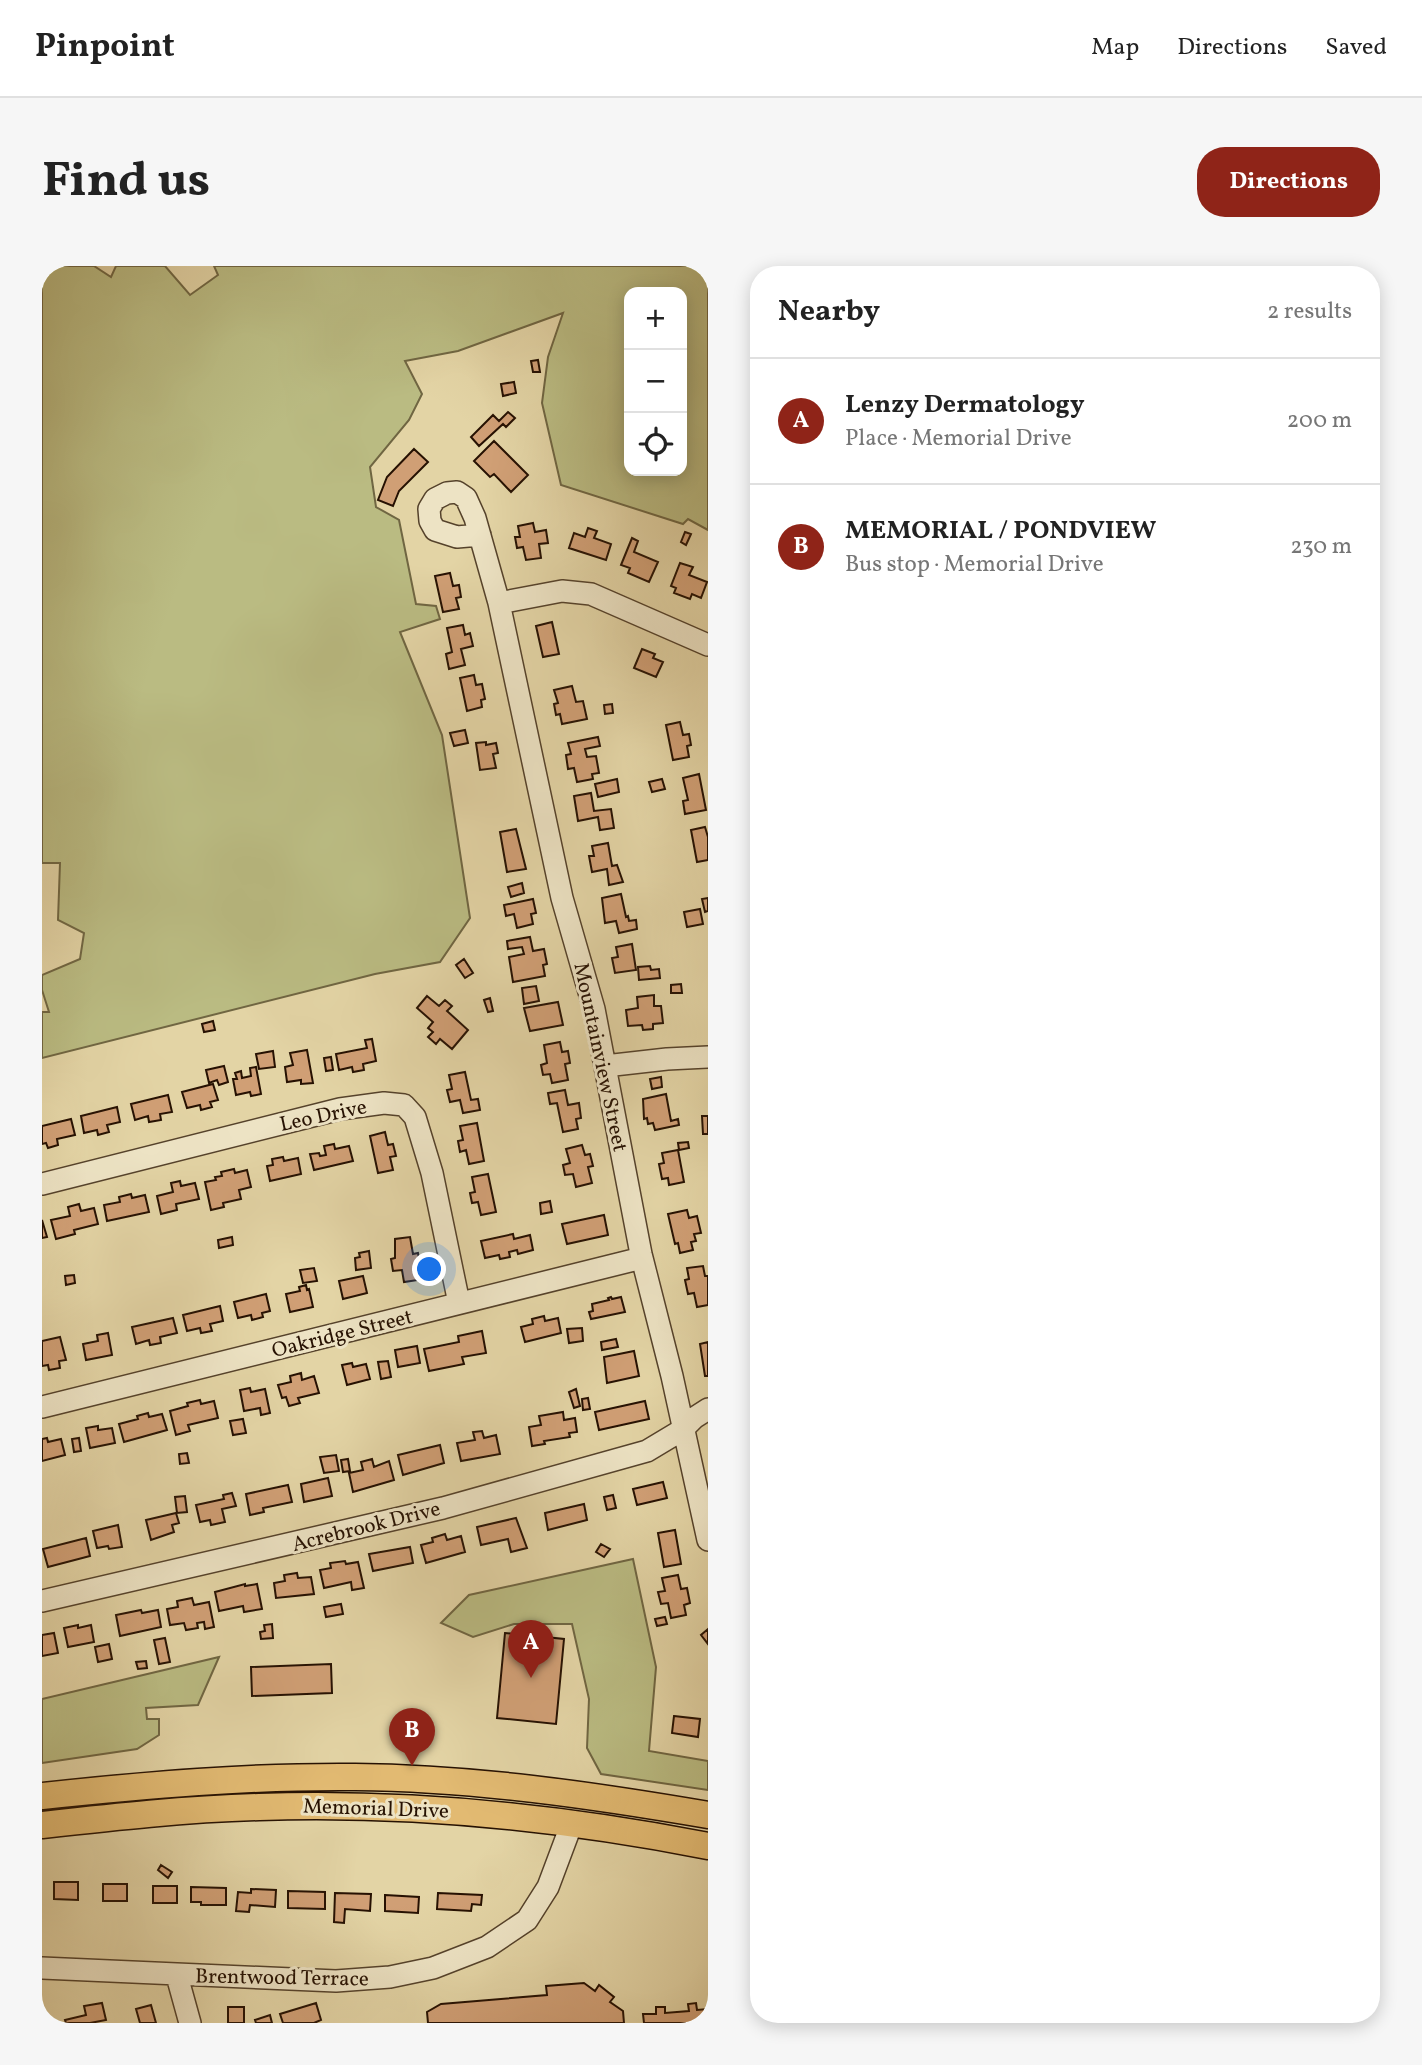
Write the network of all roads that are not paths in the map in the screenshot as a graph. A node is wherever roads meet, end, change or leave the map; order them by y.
1 (480, 535) dead end
2 (499, 603) junction
3 (708, 646) edge
4 (708, 1057) edge
5 (605, 1066) junction
6 (42, 1184) edge
7 (642, 1258) junction
8 (459, 1303) junction
9 (42, 1407) edge
10 (708, 1409) edge
11 (682, 1430) junction
12 (708, 1540) edge
13 (42, 1601) edge
14 (42, 1796) edge
15 (708, 1815) edge
16 (572, 1822) junction
17 (42, 1825) edge
18 (708, 1846) edge
19 (42, 1968) edge
20 (177, 1976) junction
21 (190, 2023) edge

1 - 2 street, Mountainview Street
2 - 3 street
2 - 5 street, Mountainview Street
4 - 5 street
5 - 7 street, Mountainview Street
6 - 8 street, Leo Drive
7 - 8 street, Oakridge Street
7 - 11 street, Mountainview Street
8 - 9 street, Oakridge Street
10 - 11 street, Acrebrook Drive
11 - 12 street, Mountainview Street
11 - 13 street, Acrebrook Drive
14 - 15 main road, Memorial Drive
16 - 17 main road, Memorial Drive
16 - 18 main road, Memorial Drive
16 - 20 street, Brentwood Terrace
19 - 20 street, Brentwood Terrace
20 - 21 street

